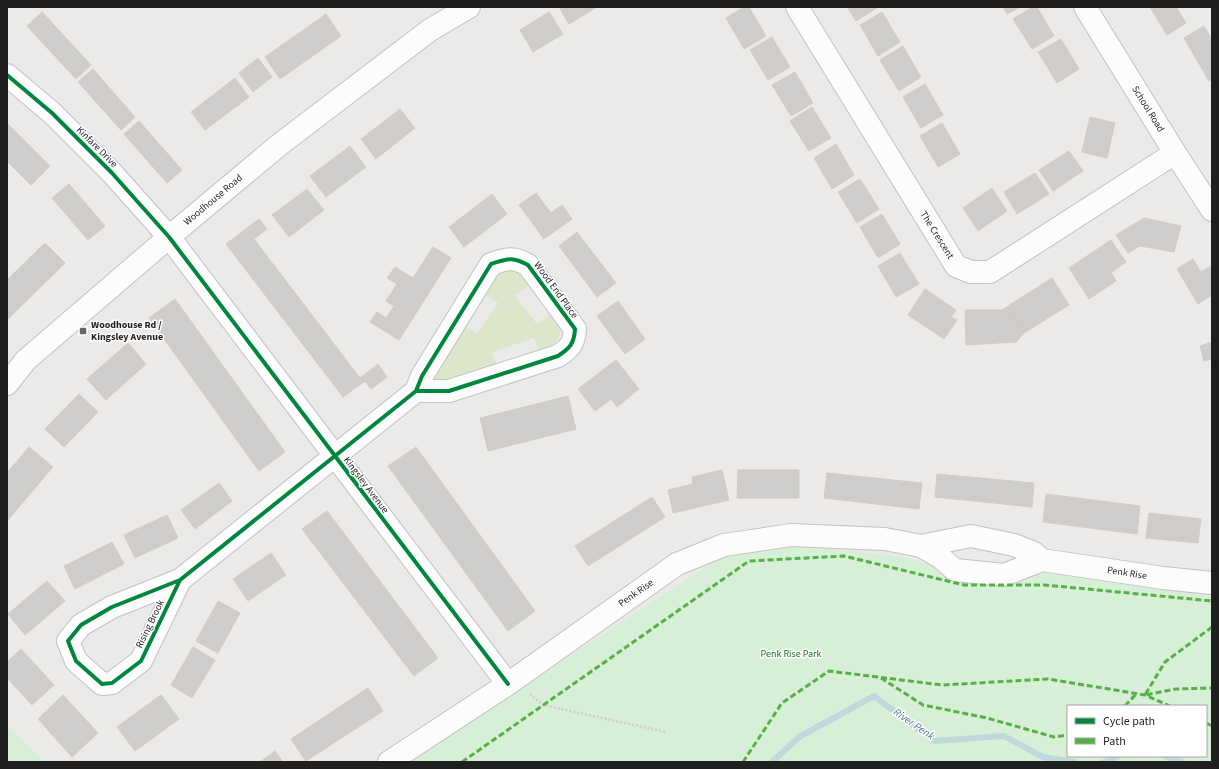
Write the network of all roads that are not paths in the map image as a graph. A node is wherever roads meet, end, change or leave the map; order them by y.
1 (469, 7) edge
2 (797, 7) edge
3 (1085, 7) edge
4 (7, 75) edge
5 (1175, 153) junction
6 (1212, 210) edge
7 (169, 237) junction
8 (7, 384) edge
9 (416, 391) junction
10 (334, 456) junction
11 (921, 546) junction
12 (1042, 560) junction
13 (180, 580) junction
14 (1212, 583) edge
15 (512, 682) junction
16 (389, 762) edge

1 - 7 street, Woodhouse Road
2 - 5 street, The Crescent
3 - 5 street, School Road
4 - 7 street, Kinfare Drive
5 - 6 street, School Road
7 - 8 street, Woodhouse Road
7 - 10 street, Kingsley Avenue
9 - 9 street, Wood End Place
9 - 10 street, Wood End Place
10 - 13 street, Rising Brook
10 - 15 street, Kingsley Avenue
11 - 12 street, Penk Rise
11 - 12 street, Penk Rise
11 - 15 street, Penk Rise
12 - 14 street, Penk Rise
13 - 13 street, Rising Brook
15 - 16 street, Penk Rise

